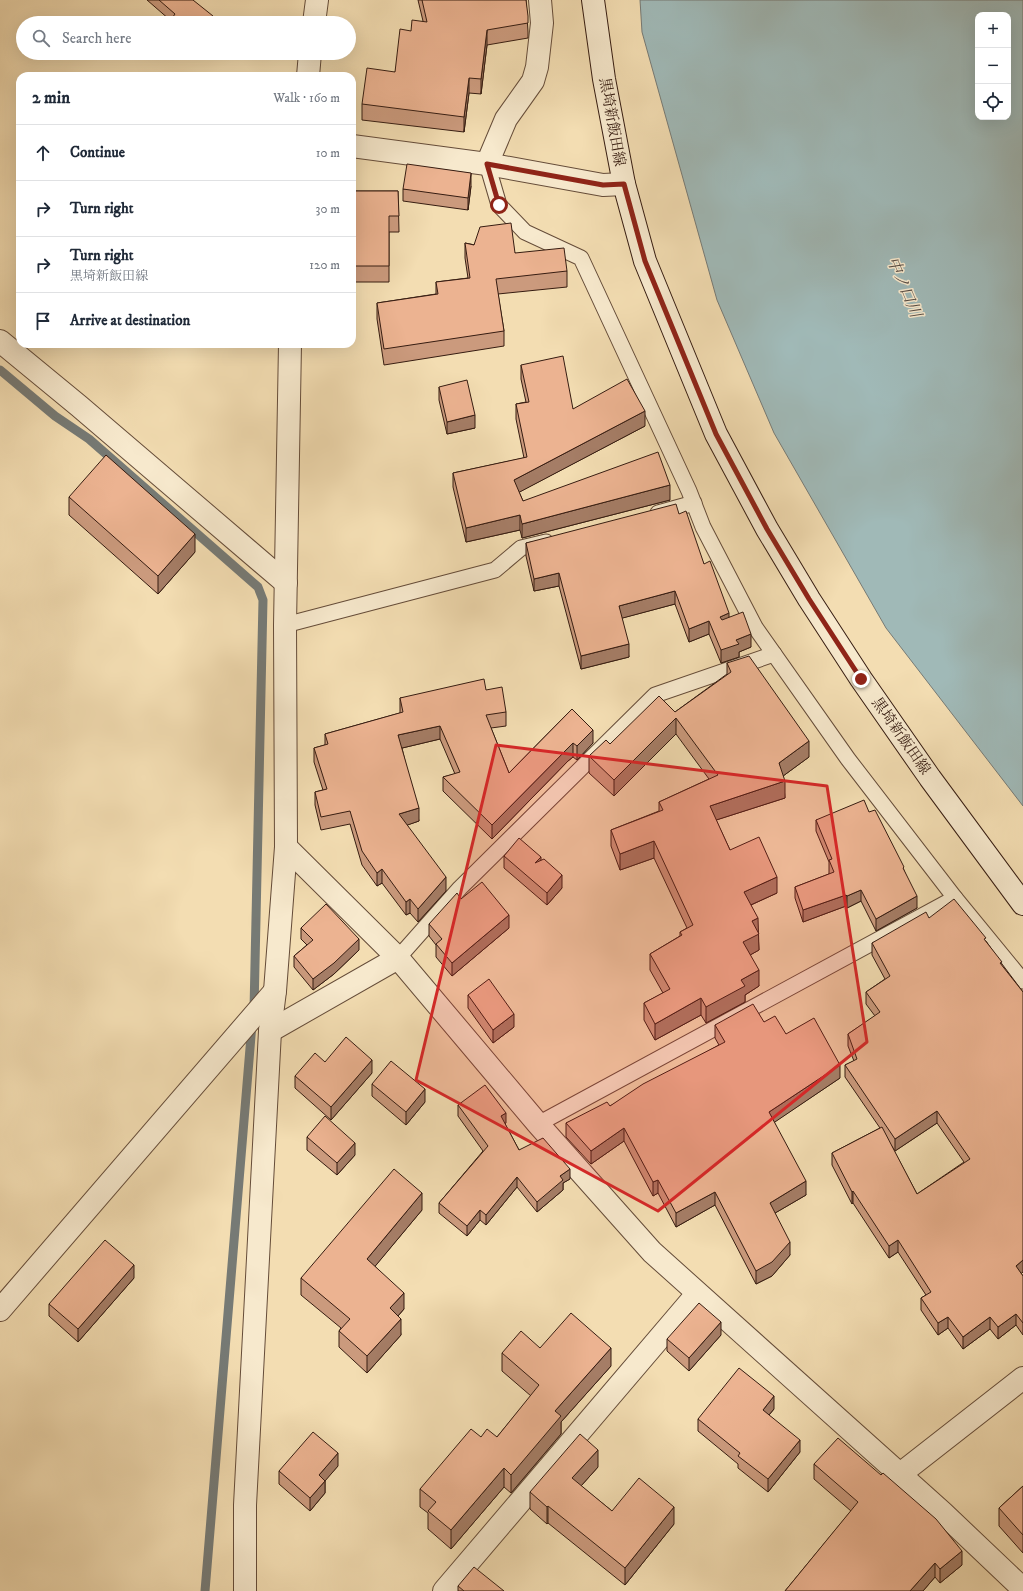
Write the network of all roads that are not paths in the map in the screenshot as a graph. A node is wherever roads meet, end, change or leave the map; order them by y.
1 (317, 0) edge
2 (540, 0) edge
3 (593, 0) edge
4 (315, 16) edge
5 (309, 60) edge
6 (308, 72) edge
7 (356, 147) edge
8 (487, 164) junction
9 (624, 184) junction
10 (0, 341) edge
11 (290, 348) edge
12 (694, 503) junction
13 (642, 517) edge
14 (559, 538) edge
15 (286, 583) junction
16 (285, 625) junction
17 (774, 654) junction
18 (286, 848) junction
19 (955, 898) junction
20 (1023, 904) edge
21 (398, 958) junction
22 (1023, 981) edge
23 (275, 991) junction
24 (270, 1031) junction
25 (538, 1124) junction
26 (697, 1294) junction
27 (0, 1310) edge
28 (1023, 1378) edge
29 (899, 1475) junction
30 (1023, 1589) edge
31 (245, 1591) edge
32 (444, 1591) edge

1 - 4 street
2 - 8 street
3 - 9 street, 黒埼新飯田線
5 - 6 street
7 - 8 street
8 - 9 street
8 - 12 lane
9 - 20 street, 黒埼新飯田線
10 - 15 street
11 - 15 street
12 - 13 lane
12 - 17 lane
14 - 16 lane
15 - 16 street
16 - 18 street
17 - 19 lane
17 - 21 lane
18 - 21 street
18 - 23 street
19 - 22 lane
19 - 25 lane
21 - 24 street
21 - 25 street
23 - 24 street
23 - 27 street
24 - 31 street
25 - 26 street
26 - 29 street
26 - 32 street
28 - 29 street
29 - 30 street

